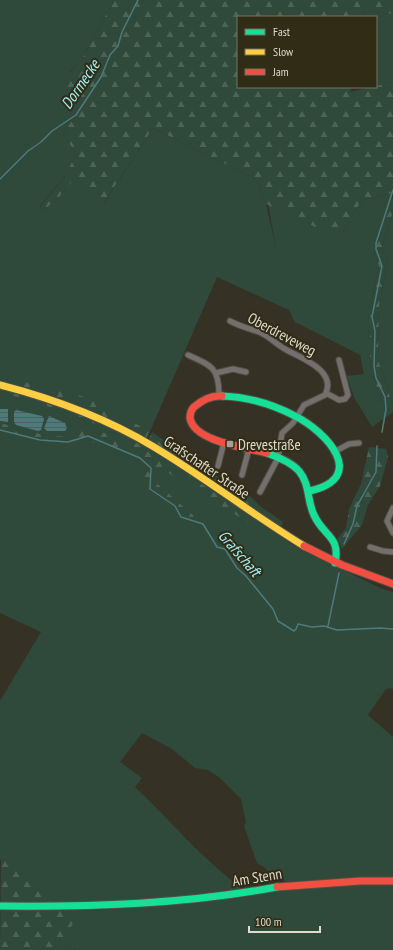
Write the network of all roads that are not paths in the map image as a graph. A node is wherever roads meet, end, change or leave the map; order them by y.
1 (230, 321) dead end
2 (188, 355) dead end
3 (339, 360) dead end
4 (246, 372) dead end
5 (216, 373) junction
6 (0, 385) edge
7 (326, 393) junction
8 (219, 394) junction
9 (298, 417) junction
10 (224, 442) junction
11 (359, 443) dead end
12 (249, 449) junction
13 (334, 452) junction
14 (278, 458) junction
15 (218, 466) dead end
16 (242, 475) dead end
17 (309, 491) junction
18 (260, 492) dead end
19 (393, 508) edge
20 (393, 533) edge
21 (370, 547) dead end
22 (393, 552) edge
23 (335, 563) junction
24 (393, 584) edge
25 (393, 881) edge
26 (0, 906) edge

1 - 7 street, Oberdreveweg
2 - 5 street
3 - 7 street
4 - 5 street
5 - 8 street
6 - 23 street, Grafschafter Straße
7 - 9 street
8 - 9 street
8 - 10 street
9 - 13 street
9 - 14 street
10 - 12 street
10 - 15 street
11 - 13 street
12 - 14 street
12 - 16 street
13 - 17 street
14 - 17 street
14 - 18 street
17 - 23 street
19 - 20 street
21 - 22 street
23 - 24 street, Grafschafter Straße
25 - 26 street, Am Stenn

